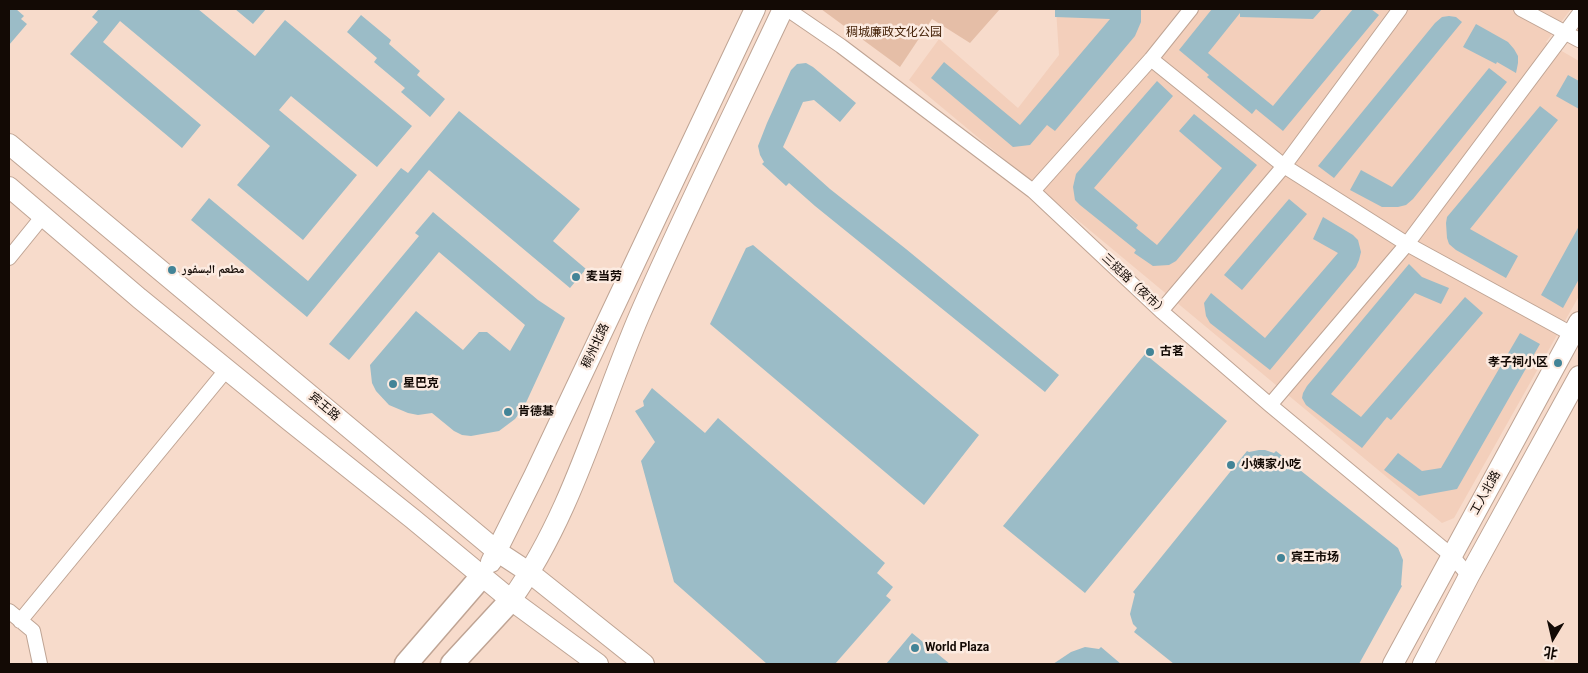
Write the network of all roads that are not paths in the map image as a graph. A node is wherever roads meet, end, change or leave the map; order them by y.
1 (755, 9) edge
2 (783, 9) edge
3 (787, 9) edge
4 (1191, 9) edge
5 (1400, 9) edge
6 (1521, 9) edge
7 (1579, 14) edge
8 (1565, 32) junction
9 (1579, 40) edge
10 (1151, 59) junction
11 (9, 144) edge
12 (1284, 166) junction
13 (9, 187) edge
14 (1033, 191) junction
15 (43, 216) junction
16 (1406, 244) junction
17 (9, 258) edge
18 (1161, 311) junction
19 (1577, 331) edge
20 (226, 369) junction
21 (1579, 376) edge
22 (1270, 404) junction
23 (498, 552) junction
24 (1452, 556) junction
25 (530, 573) junction
26 (482, 576) junction
27 (1469, 576) junction
28 (511, 600) junction
29 (9, 611) edge
30 (20, 621) junction
31 (40, 664) edge
32 (406, 664) edge
33 (452, 664) edge
34 (598, 664) edge
35 (644, 664) edge
36 (1393, 664) edge
37 (1423, 664) edge

1 - 23 main road, 稠州北路
2 - 25 main road
3 - 14 street, 三挺路（夜市）
4 - 10 street
5 - 12 street
6 - 8 street
7 - 8 street
8 - 9 street
8 - 16 street
10 - 12 street
10 - 14 street
11 - 23 main road, 宾王路
12 - 16 street
12 - 18 street
13 - 15 main road
14 - 18 street, 三挺路（夜市）
15 - 17 street
15 - 20 main road
16 - 19 street
16 - 22 street
18 - 22 street, 三挺路（夜市）
19 - 24 main road, 工人北路
20 - 26 main road
20 - 30 street
21 - 27 main road, 工人北路
22 - 24 street, 三挺路（夜市）
23 - 25 main road, 宾王路
23 - 26 main road, 稠州北路
24 - 27 street, 三挺路（夜市）
24 - 36 main road, 工人北路
25 - 28 main road
25 - 35 main road, 宾王路
26 - 28 main road
26 - 32 main road, 稠州北路
27 - 37 main road, 工人北路
28 - 33 main road
28 - 34 main road
29 - 30 street
30 - 31 street

